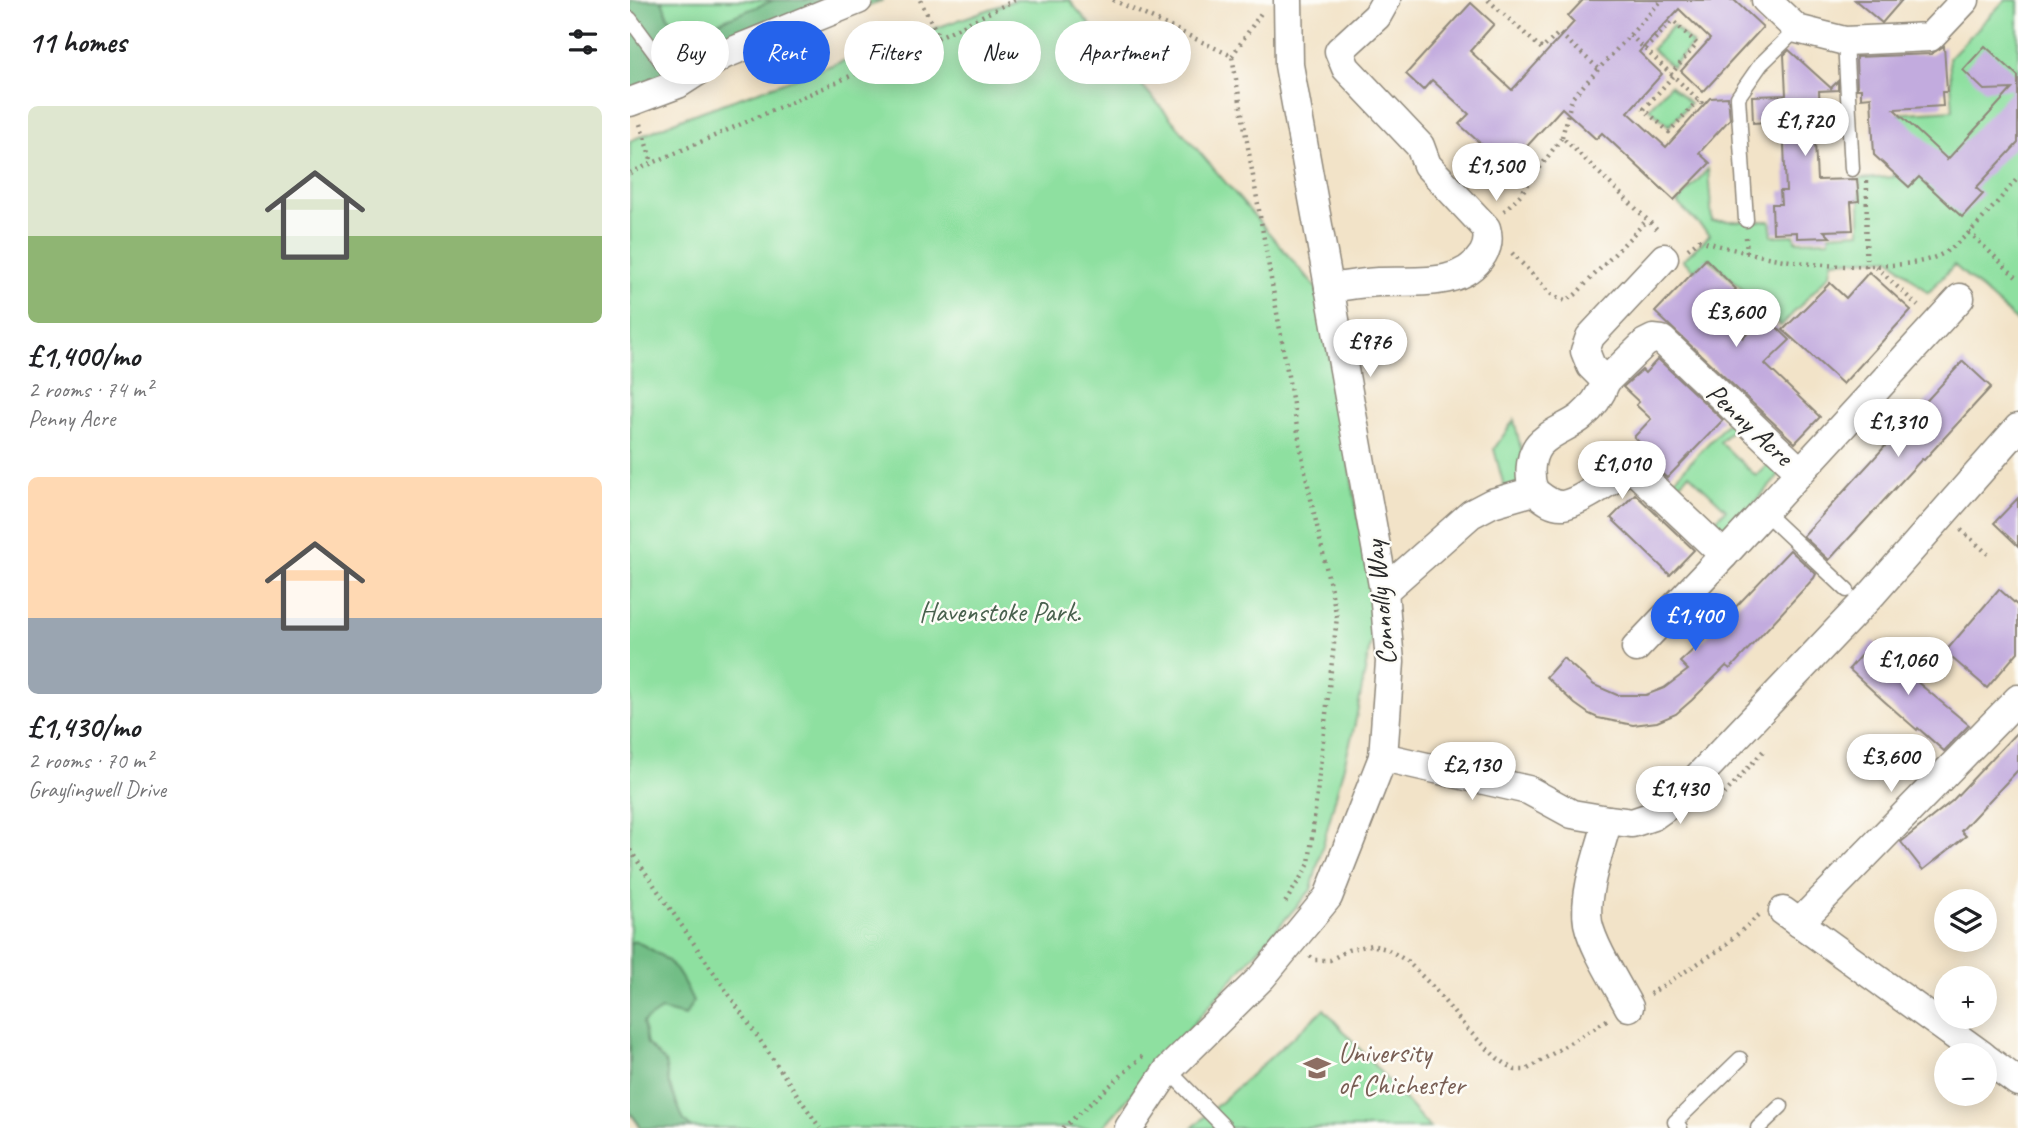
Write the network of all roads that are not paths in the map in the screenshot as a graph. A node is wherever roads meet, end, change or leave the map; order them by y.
1 (858, 0) edge
2 (1288, 0) edge
3 (1386, 0) edge
4 (1766, 0) edge
5 (1965, 0) edge
6 (630, 19) edge
7 (1797, 29) junction
8 (1844, 41) junction
9 (678, 85) junction
10 (632, 102) edge
11 (1852, 169) road end
12 (1746, 220) dead end
13 (1664, 258) dead end
14 (1329, 288) junction
15 (1960, 299) dead end
16 (1606, 381) junction
17 (2018, 428) edge
18 (1800, 471) junction
19 (1534, 491) junction
20 (1764, 512) junction
21 (1724, 555) junction
22 (1847, 590) dead end
23 (1384, 591) junction
24 (1636, 648) dead end
25 (2018, 699) edge
26 (1383, 757) junction
27 (1608, 820) junction
28 (1629, 1007) road end
29 (1965, 1043) edge
30 (1740, 1059) dead end
31 (1159, 1060) junction
32 (1997, 1066) edge
33 (2018, 1082) edge
34 (1781, 1106) dead end
35 (1129, 1128) edge
36 (1225, 1128) edge
37 (1680, 1128) edge
38 (1758, 1128) edge

1 - 9 street
2 - 14 street, Connolly Way
3 - 14 street
4 - 7 street
5 - 8 street
6 - 9 lane
7 - 8 street
7 - 12 lane
8 - 11 lane
9 - 10 street
13 - 16 street
14 - 23 street, Connolly Way
15 - 18 street, Penny Acre
16 - 18 street, Penny Acre
16 - 19 street, Penny Acre
17 - 27 street
18 - 20 street, Penny Acre
19 - 21 street
19 - 23 street
20 - 21 street, Penny Acre
20 - 22 lane
21 - 24 street, Penny Acre
23 - 26 street, Connolly Way
25 - 29 street
26 - 27 street
26 - 31 street, Connolly Way
27 - 28 street
30 - 37 lane
31 - 35 street, Connolly Way
31 - 36 lane
32 - 33 street
34 - 38 lane

